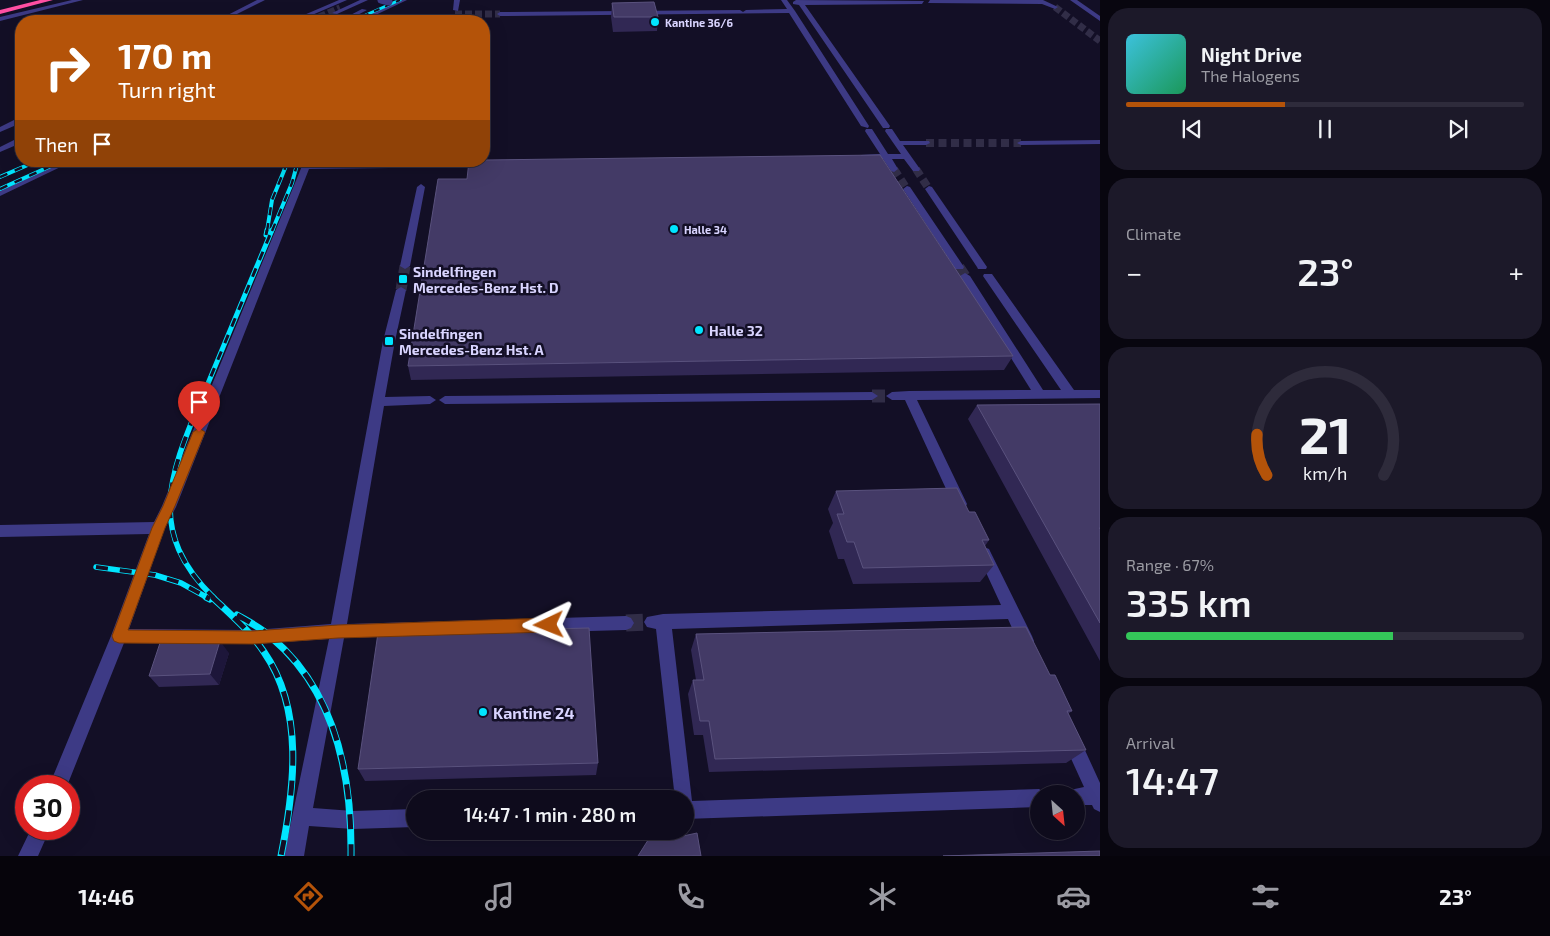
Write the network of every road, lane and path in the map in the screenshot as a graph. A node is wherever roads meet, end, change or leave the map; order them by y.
1 (37, 0) edge
2 (49, 0) edge
3 (80, 0) edge
4 (262, 0) edge
5 (344, 0) edge
6 (365, 0) edge
7 (404, 0) edge
8 (457, 0) edge
9 (1073, 0) edge
10 (1084, 0) edge
11 (384, 1) edge
12 (785, 1) edge
13 (800, 1) edge
14 (959, 1) edge
15 (922, 2) dead end
16 (930, 2) dead end
17 (1057, 3) tunnel mouth
18 (397, 4) junction
19 (340, 8) tunnel mouth
20 (0, 10) edge
21 (456, 10) dead end
22 (1100, 11) edge
23 (792, 12) junction
24 (332, 14) tunnel mouth
25 (500, 14) tunnel mouth
26 (15, 15) edge
27 (17, 15) edge
28 (231, 15) edge
29 (308, 15) edge
30 (355, 15) edge
31 (372, 15) edge
32 (0, 19) edge
33 (1100, 19) edge
34 (15, 123) edge
35 (0, 130) edge
36 (1100, 142) edge
37 (15, 143) edge
38 (896, 143) junction
39 (926, 143) tunnel mouth
40 (1021, 143) tunnel mouth
41 (0, 150) edge
42 (885, 156) junction
43 (906, 156) junction
44 (856, 157) edge
45 (56, 167) edge
46 (305, 167) edge
47 (894, 169) tunnel mouth
48 (916, 169) tunnel mouth
49 (421, 187) dead end
50 (907, 189) tunnel mouth
51 (929, 189) tunnel mouth
52 (0, 193) edge
53 (405, 266) tunnel mouth
54 (401, 290) tunnel mouth
55 (1039, 394) junction
56 (1070, 394) junction
57 (1100, 394) edge
58 (908, 395) junction
59 (872, 396) tunnel mouth
60 (892, 396) tunnel mouth
61 (430, 400) dead end
62 (445, 400) dead end
63 (380, 402) junction
64 (967, 517) edge
65 (158, 528) junction
66 (0, 531) edge
67 (979, 543) edge
68 (1012, 612) junction
69 (626, 623) tunnel mouth
70 (338, 631) junction
71 (119, 636) junction
72 (1032, 656) edge
73 (1064, 726) edge
74 (62, 775) edge
75 (683, 790) edge
76 (1085, 797) edge
77 (1030, 798) edge
78 (1098, 799) edge
79 (694, 809) edge
80 (302, 816) junction
81 (406, 818) edge
82 (36, 840) edge
83 (28, 856) edge
84 (294, 856) edge

1 - 20 highway
2 - 20 highway
3 - 27 street
4 - 28 street
5 - 29 street
6 - 19 street
6 - 24 street
7 - 18 street
8 - 21 street
9 - 33 street
10 - 22 street
11 - 18 street
11 - 30 street
12 - 13 street
12 - 23 street
13 - 15 street
13 - 38 street
14 - 16 street
14 - 17 street
18 - 31 street
23 - 25 street
23 - 42 street
26 - 32 street
34 - 35 street
36 - 40 street
37 - 41 street
38 - 39 street
38 - 43 street
42 - 43 street
42 - 44 street
42 - 47 street
43 - 48 street
45 - 52 street
46 - 65 street
49 - 53 street
50 - 55 street
51 - 56 street
54 - 63 street
55 - 56 street
55 - 58 street
56 - 57 street
58 - 60 street
58 - 64 street
59 - 62 street
61 - 63 street
63 - 70 street
65 - 66 street
65 - 71 street
67 - 68 street
68 - 72 street
68 - 75 street
69 - 70 street
70 - 71 street
70 - 80 street
71 - 74 street
73 - 78 street
76 - 78 street
77 - 79 street
80 - 81 street
80 - 84 street
82 - 83 street

